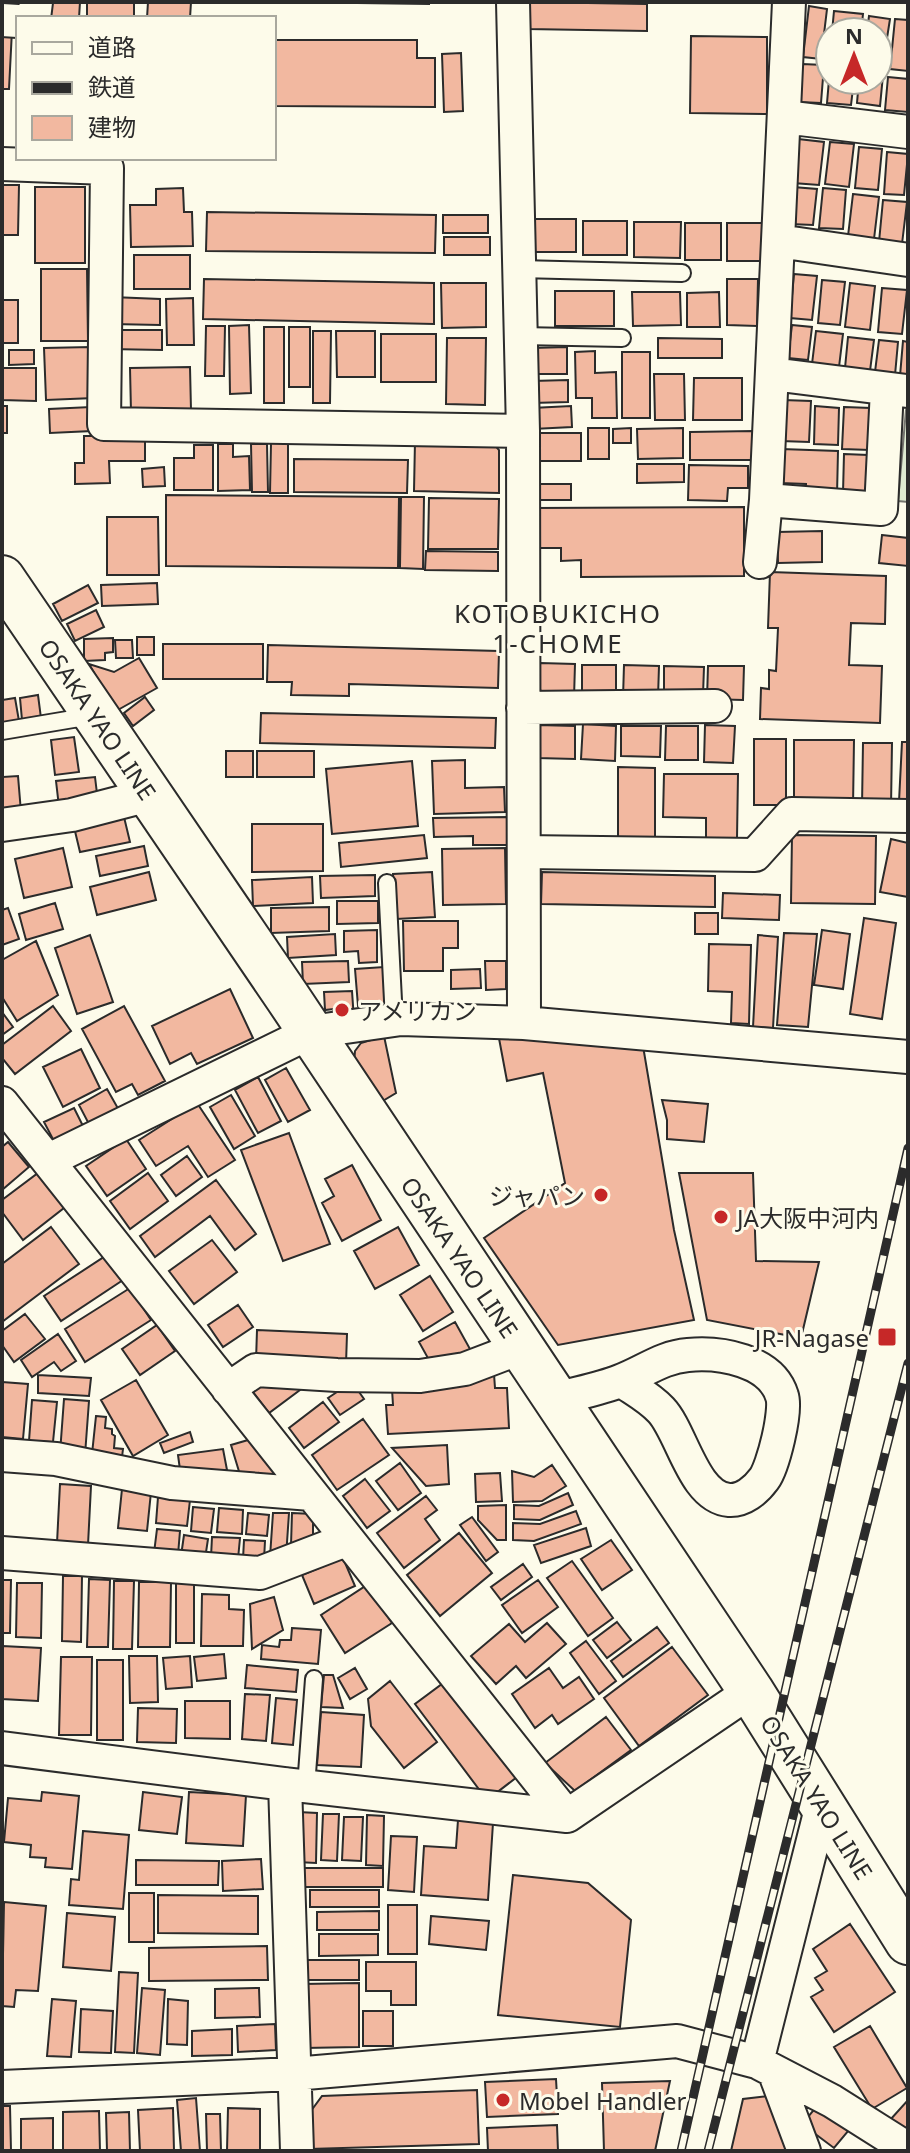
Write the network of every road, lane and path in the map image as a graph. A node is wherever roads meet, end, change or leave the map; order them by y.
1 (513, 2) edge
2 (789, 2) edge
3 (784, 117) junction
4 (908, 132) edge
5 (13, 162) edge
6 (778, 241) junction
7 (908, 260) edge
8 (519, 269) junction
9 (682, 273) dead end
10 (521, 336) junction
11 (622, 338) dead end
12 (772, 374) junction
13 (897, 390) edge
14 (523, 431) junction
15 (766, 500) junction
16 (760, 562) dead end
17 (2, 578) edge
18 (715, 706) dead end
19 (523, 708) junction
20 (95, 716) junction
21 (2, 731) edge
22 (149, 795) junction
23 (908, 816) edge
24 (2, 825) edge
25 (524, 852) junction
26 (387, 883) dead end
27 (394, 1020) junction
28 (524, 1023) junction
29 (311, 1032) junction
30 (907, 1053) edge
31 (2, 1103) edge
32 (49, 1160) junction
33 (520, 1348) junction
34 (622, 1381) junction
35 (228, 1389) junction
36 (556, 1399) junction
37 (2, 1455) edge
38 (311, 1494) junction
39 (346, 1540) junction
40 (2, 1553) edge
41 (314, 1679) dead end
42 (751, 1691) junction
43 (2, 1748) edge
44 (295, 1786) junction
45 (822, 1805) junction
46 (567, 1816) junction
47 (908, 1942) edge
48 (766, 2067) junction
49 (294, 2074) junction
50 (2, 2087) edge
51 (908, 2149) edge
52 (297, 2151) edge
53 (804, 2151) edge

1 - 8 street
2 - 3 street
3 - 4 street
3 - 6 street
5 - 14 street
6 - 7 street
6 - 12 street
8 - 9 lane
8 - 10 street
10 - 11 lane
10 - 14 street
12 - 13 street
12 - 15 street
13 - 15 street
14 - 19 street
15 - 16 street
17 - 20 main road, OSAKA YAO LINE
18 - 19 street
19 - 25 street
20 - 21 lane
20 - 22 main road, OSAKA YAO LINE
22 - 24 street
22 - 29 main road, OSAKA YAO LINE
23 - 25 street
25 - 28 street
26 - 27 lane
27 - 28 street
27 - 29 street
28 - 30 street
29 - 32 street
29 - 33 main road, OSAKA YAO LINE
31 - 32 street
32 - 35 street
33 - 35 street
33 - 36 main road, OSAKA YAO LINE
34 - 34 street
34 - 36 street
35 - 38 street
36 - 42 main road, OSAKA YAO LINE
37 - 38 street
38 - 39 street
39 - 40 street
39 - 46 street
41 - 44 lane
42 - 45 main road, OSAKA YAO LINE
42 - 46 street
43 - 44 street
44 - 46 street
44 - 49 street
45 - 47 main road, OSAKA YAO LINE
45 - 48 street
48 - 49 street
48 - 51 street
48 - 53 street
49 - 50 street
49 - 52 street

